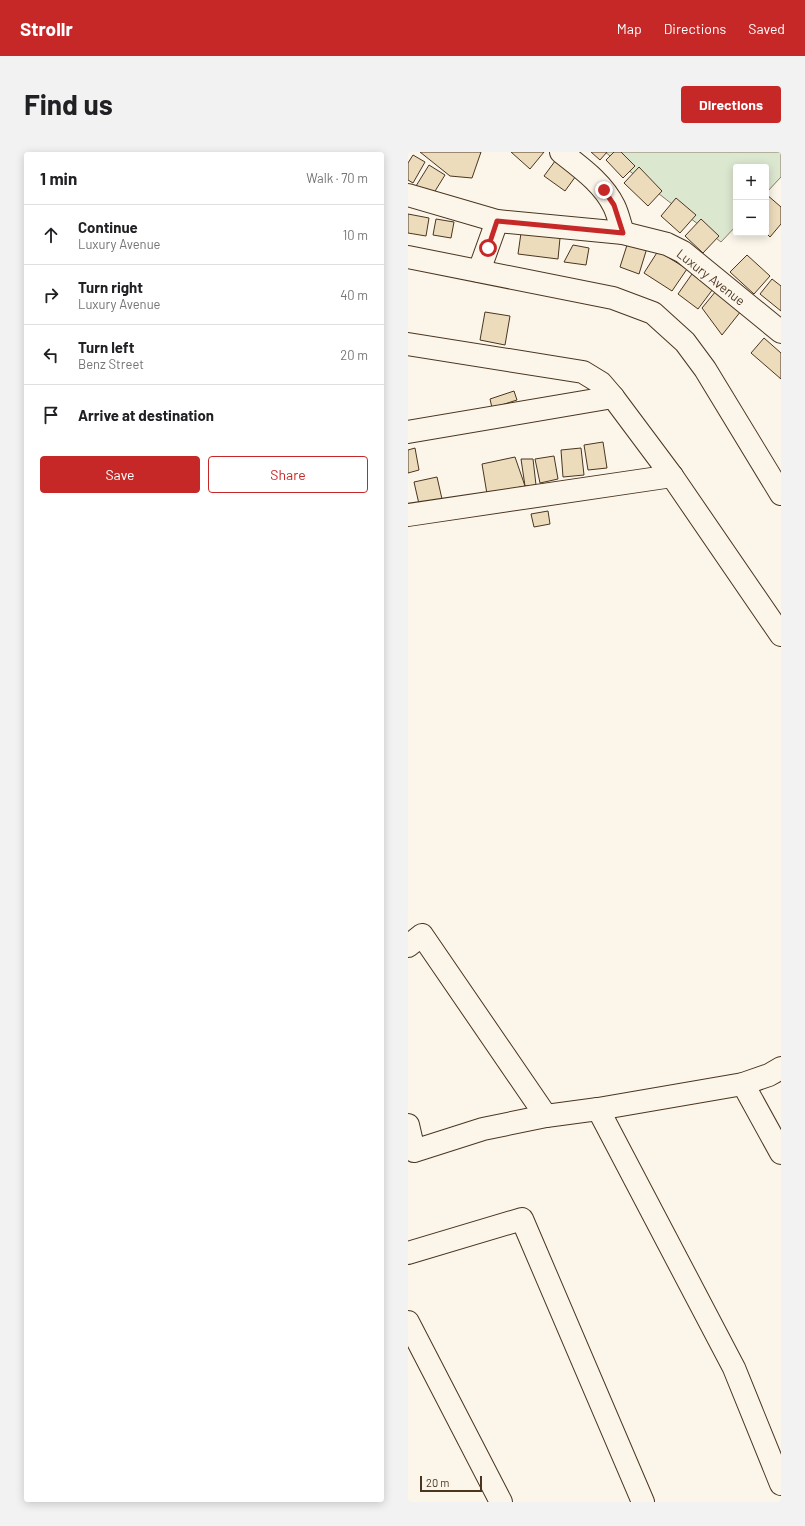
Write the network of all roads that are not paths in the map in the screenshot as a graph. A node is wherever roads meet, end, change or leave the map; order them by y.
1 (561, 152) edge
2 (408, 196) edge
3 (497, 221) junction
4 (623, 233) junction
5 (408, 257) edge
6 (479, 271) junction
7 (781, 332) edge
8 (408, 344) edge
9 (613, 397) junction
10 (408, 432) edge
11 (672, 476) junction
12 (781, 494) edge
13 (408, 515) edge
14 (781, 635) edge
15 (408, 946) edge
16 (781, 1068) edge
17 (743, 1084) junction
18 (598, 1109) junction
19 (546, 1116) junction
20 (408, 1124) edge
21 (781, 1153) edge
22 (408, 1254) edge
23 (408, 1322) edge
24 (781, 1484) edge
25 (501, 1502) edge
26 (643, 1502) edge

1 - 4 street
2 - 3 street, Luxury Avenue
3 - 4 street, Luxury Avenue
3 - 6 street
4 - 7 street, Luxury Avenue
5 - 6 street
6 - 12 street
8 - 9 street
9 - 10 street
9 - 11 street
11 - 13 street
11 - 14 street
15 - 19 street
16 - 17 street
17 - 18 street
17 - 21 street
18 - 19 street
18 - 24 street
19 - 20 street
22 - 26 street
23 - 25 street

